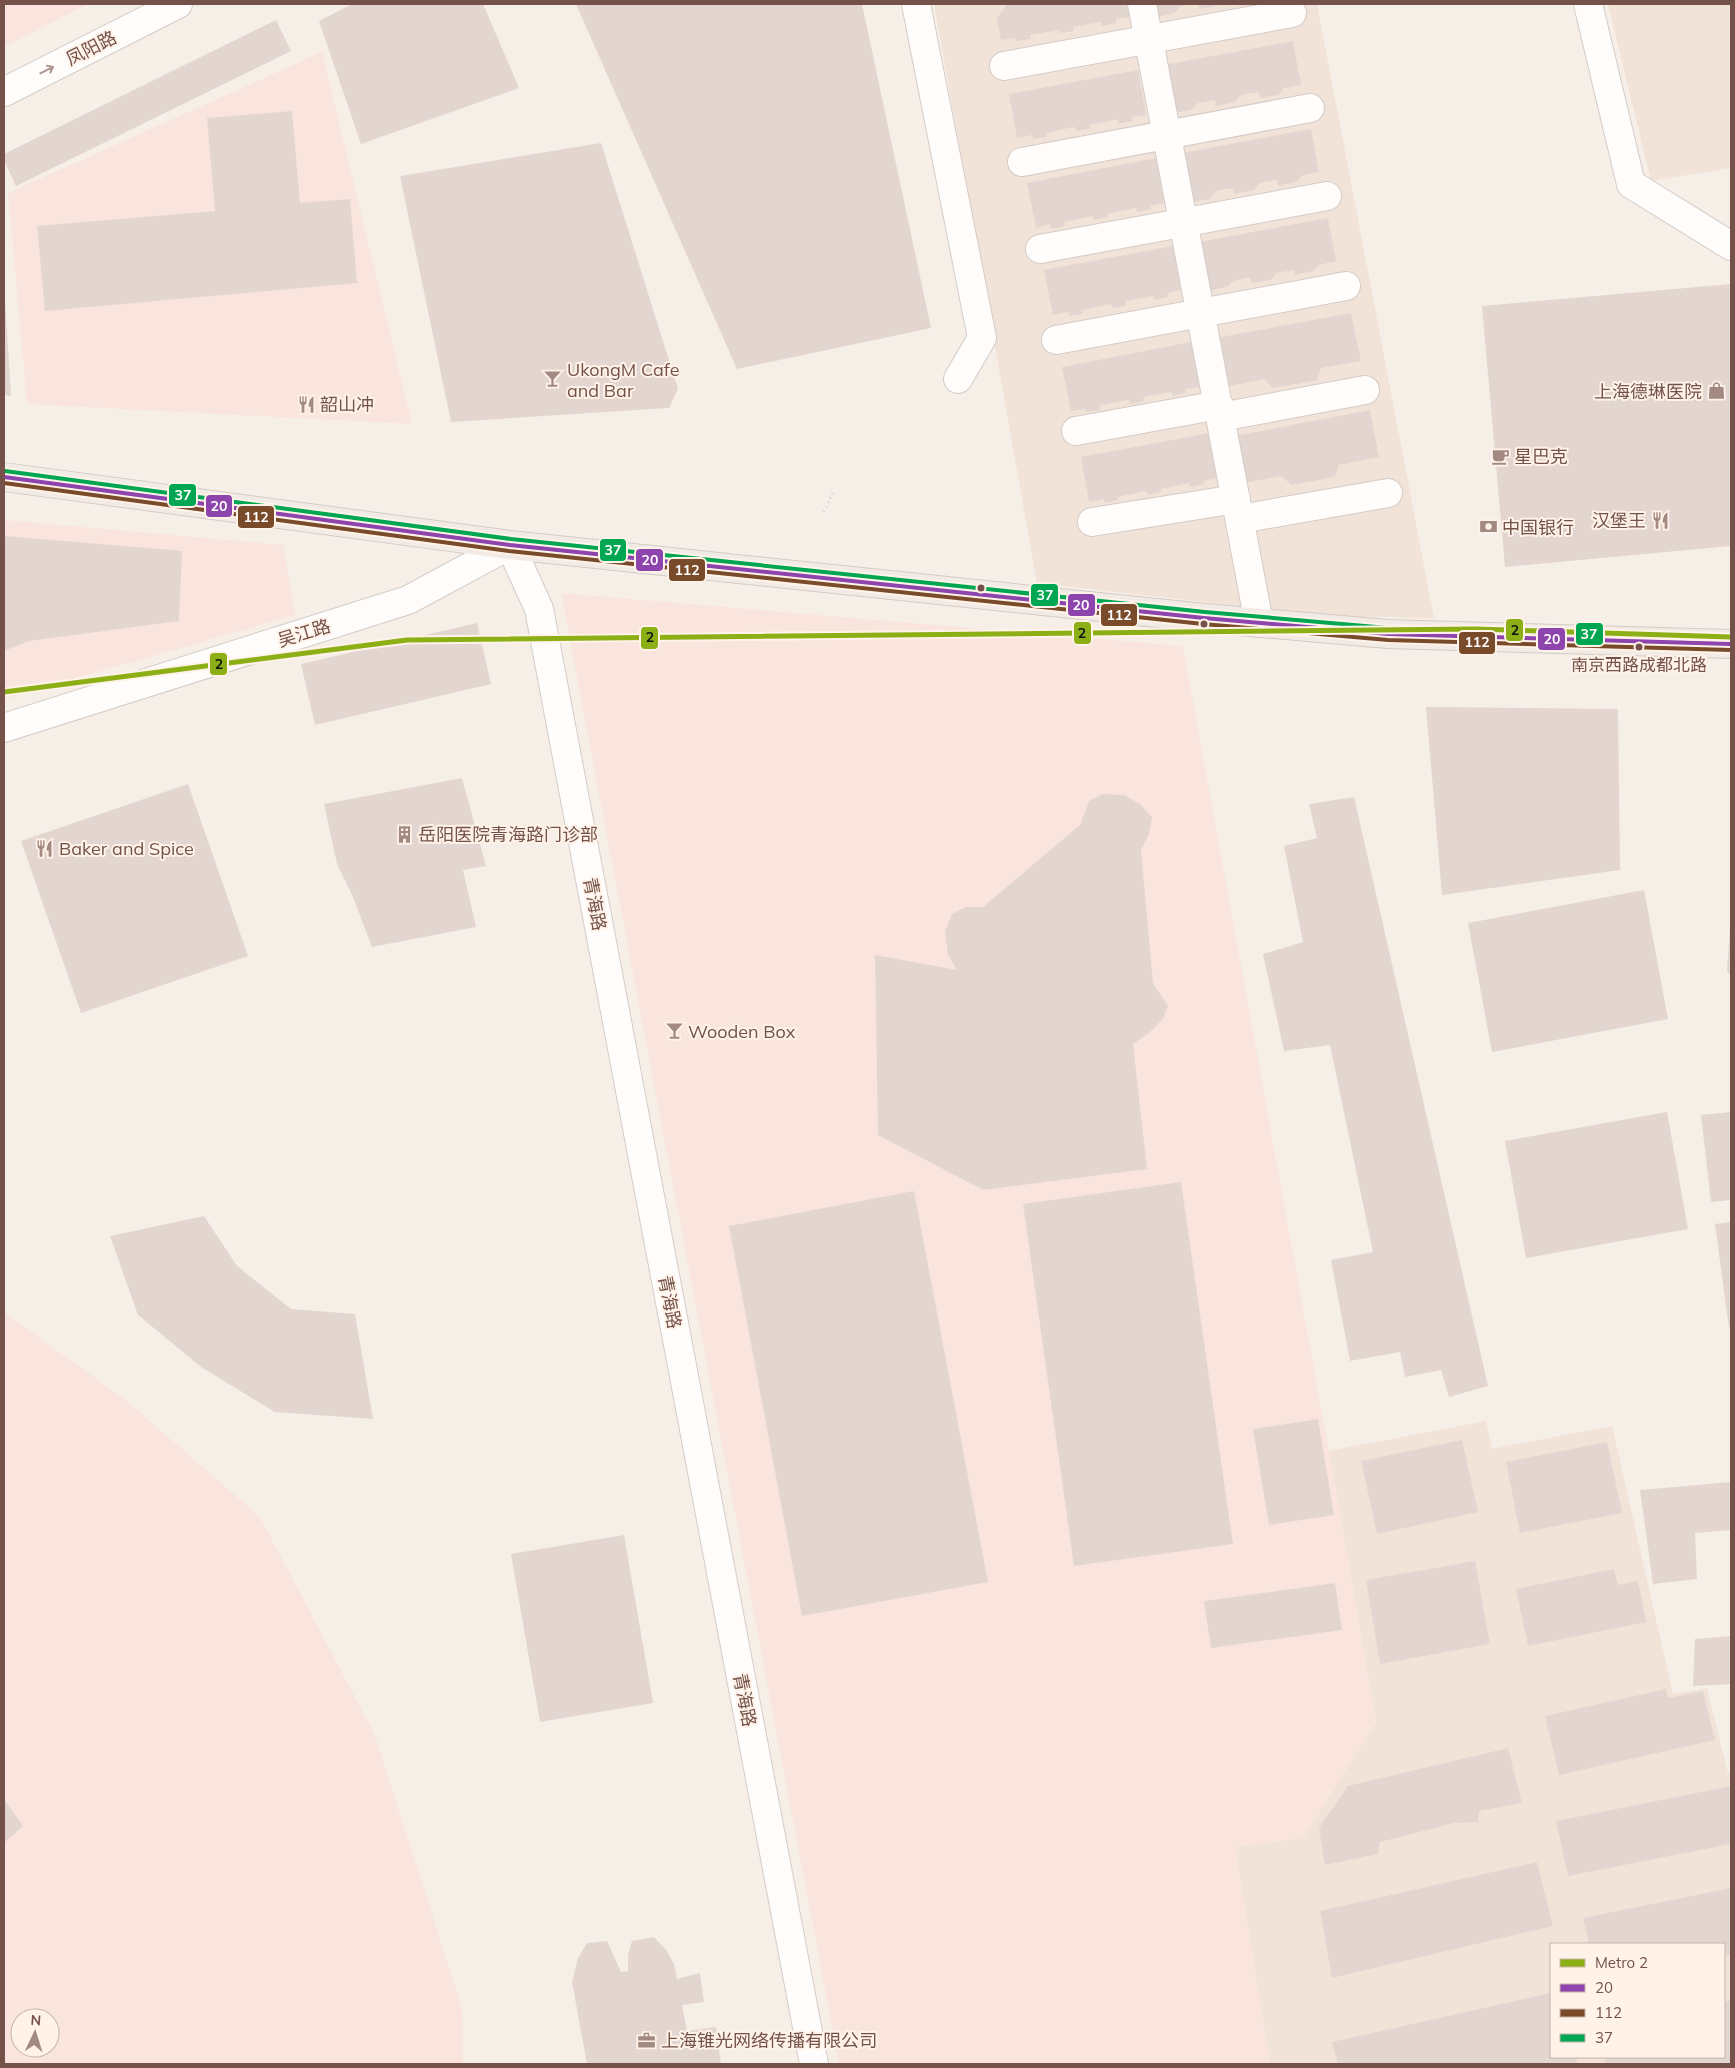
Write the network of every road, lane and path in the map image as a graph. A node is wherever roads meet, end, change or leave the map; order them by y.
1 (178, 4) edge
2 (916, 4) edge
3 (1142, 4) edge
4 (1588, 4) edge
5 (1292, 14) dead end
6 (1149, 40) junction
7 (1004, 66) dead end
8 (4, 92) edge
9 (1310, 108) dead end
10 (1167, 134) junction
11 (1022, 162) dead end
12 (1327, 196) dead end
13 (1184, 223) junction
14 (1731, 246) edge
15 (1040, 249) dead end
16 (1346, 286) dead end
17 (1201, 313) junction
18 (1056, 340) dead end
19 (958, 379) dead end
20 (1365, 390) dead end
21 (1220, 411) junction
22 (1076, 431) dead end
23 (4, 477) edge
24 (833, 492) dead end
25 (1388, 494) dead end
26 (1238, 509) junction
27 (824, 512) dead end
28 (1092, 522) dead end
29 (510, 545) junction
30 (1259, 623) junction
31 (1731, 644) edge
32 (4, 728) edge
33 (814, 2064) edge

8 -> 1 street, 凤阳路
2 - 19 street
3 - 6 street
4 - 14 street
5 - 6 street
6 - 7 street
6 - 10 street
9 - 10 street
10 - 11 street
10 - 13 street
12 - 13 street
13 - 15 street
13 - 17 street
16 - 17 street
17 - 18 street
17 - 21 street
20 - 21 street
21 - 22 street
21 - 26 street
23 - 29 main road
24 - 27 path
25 - 26 street
26 - 28 street
26 - 30 street
29 - 30 main road
29 - 32 street, 吴江路
29 - 33 street, 青海路
30 - 31 main road

